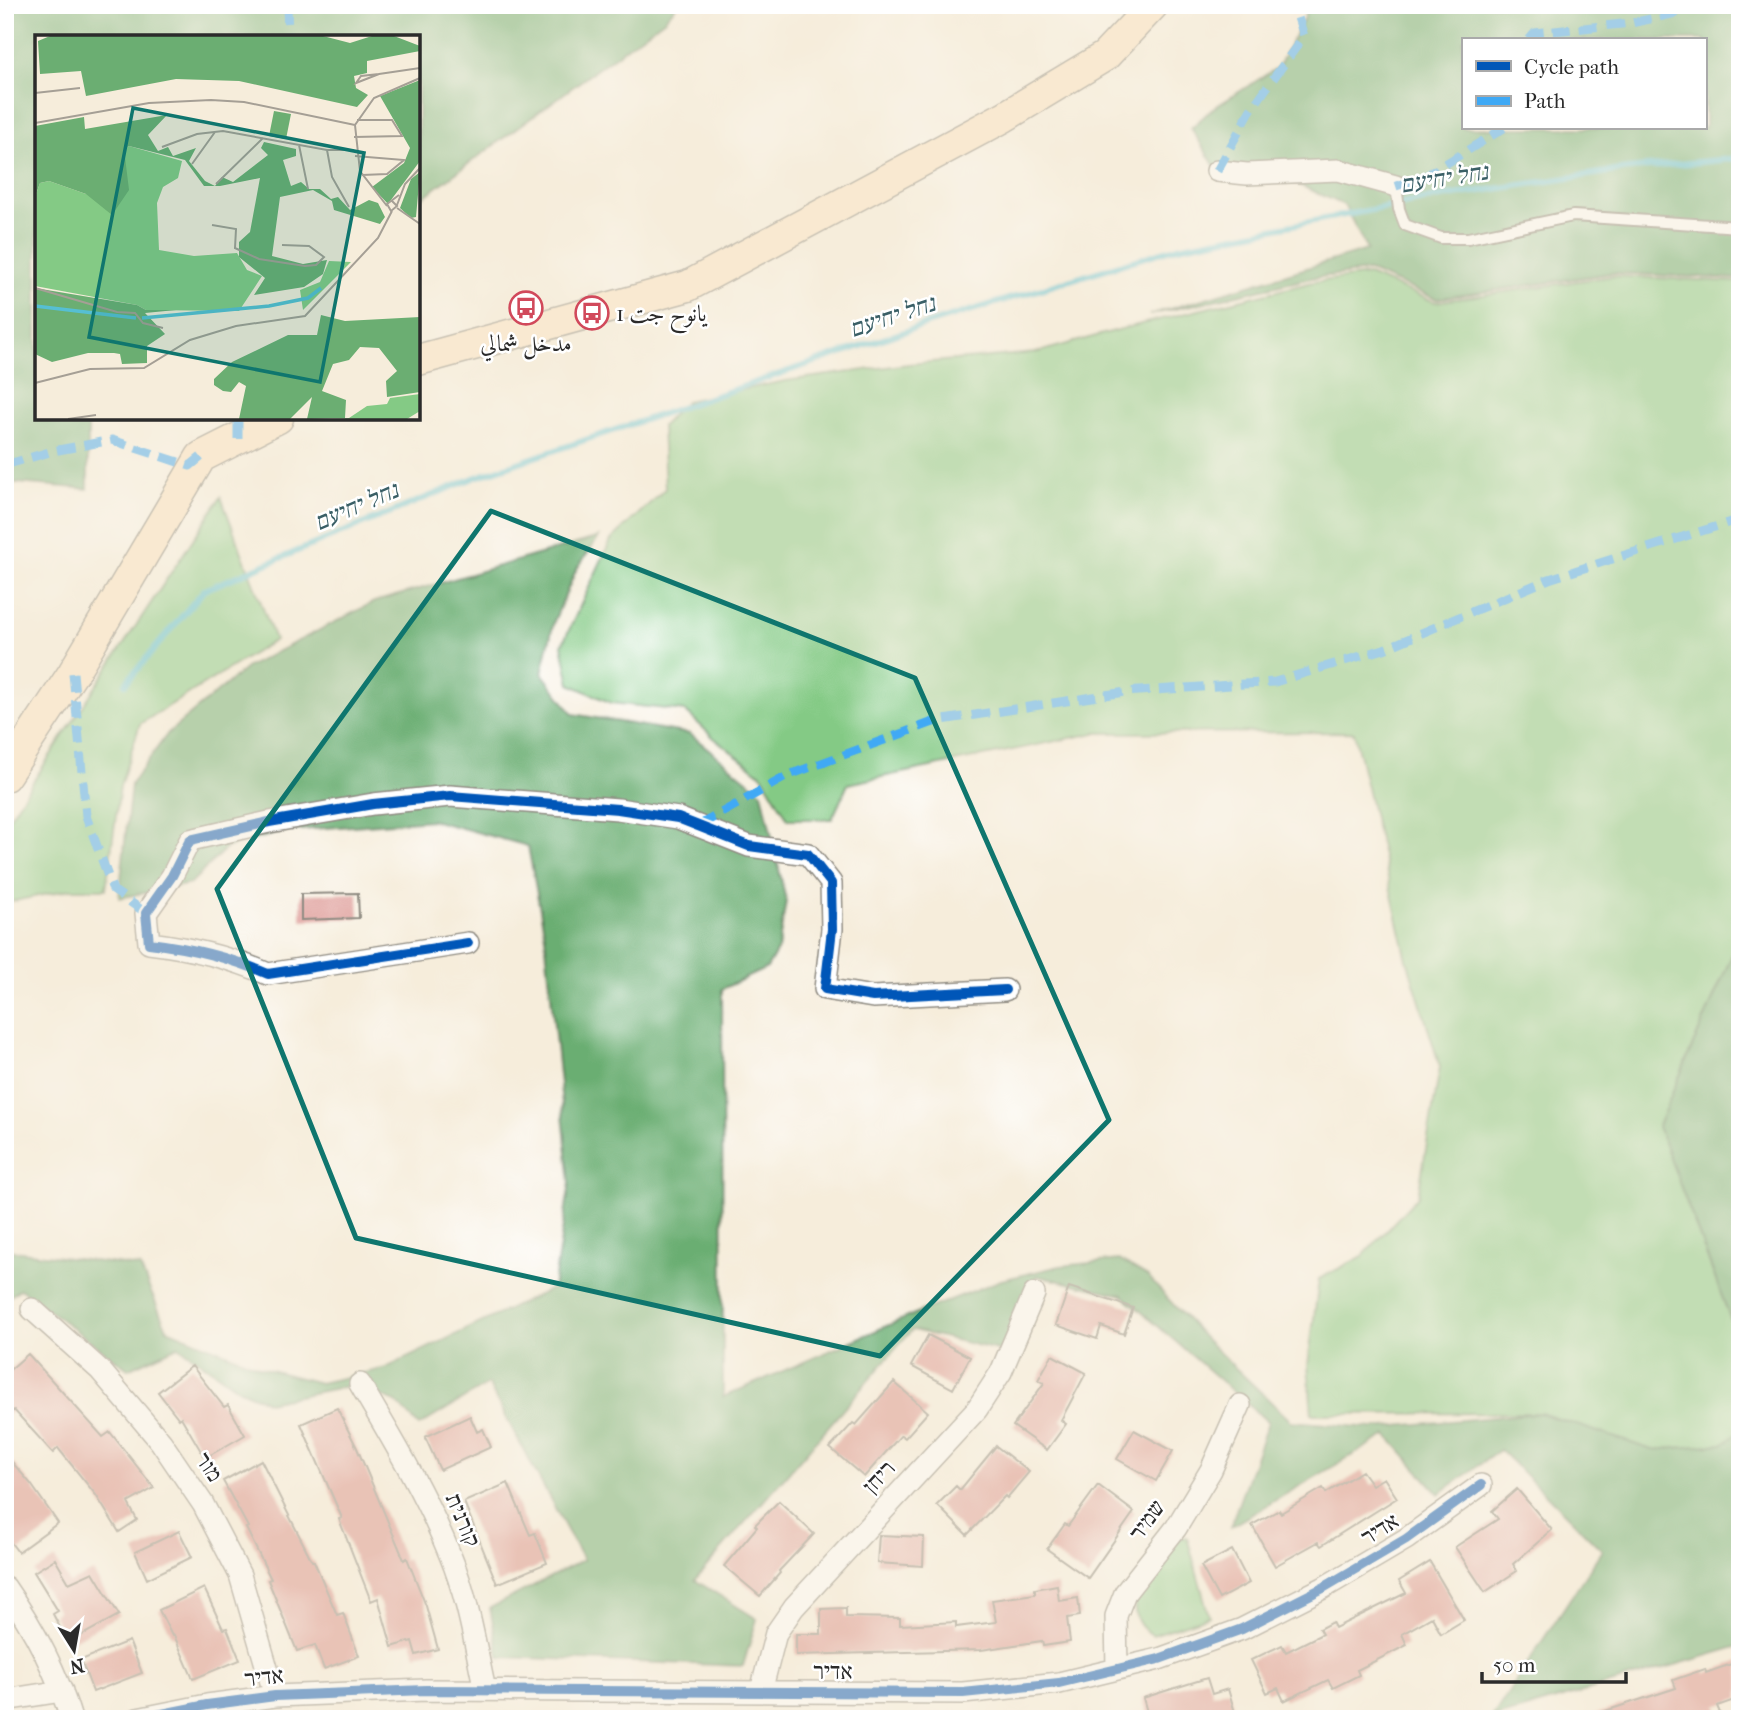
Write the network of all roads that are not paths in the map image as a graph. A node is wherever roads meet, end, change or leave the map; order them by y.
1 (1153, 5) edge
2 (1217, 171) dead end
3 (1396, 186) joint
4 (1740, 227) edge
5 (420, 359) edge
6 (274, 420) edge
7 (5, 776) edge
8 (468, 943) dead end
9 (1005, 990) dead end
10 (1034, 1294) dead end
11 (33, 1309) dead end
12 (360, 1384) dead end
13 (1240, 1405) dead end
14 (1481, 1485) dead end
15 (5, 1587) edge
16 (1117, 1669) junction
17 (485, 1690) junction
18 (62, 1691) junction
19 (761, 1692) junction
20 (275, 1696) junction
21 (5, 1700) edge
22 (71, 1719) edge
23 (137, 1719) edge

1 - 5 main road
2 - 3 street
3 - 4 lane
6 - 7 main road
8 - 9 street
10 - 19 street, ריחן
11 - 20 street, מור
12 - 17 street, קורנית
13 - 16 street, שמיר
14 - 16 street, אדיר
15 - 18 street
16 - 19 street, אדיר
17 - 19 street, אדיר
17 - 20 street, אדיר
18 - 21 street
18 - 22 street
20 - 23 street, אדיר

